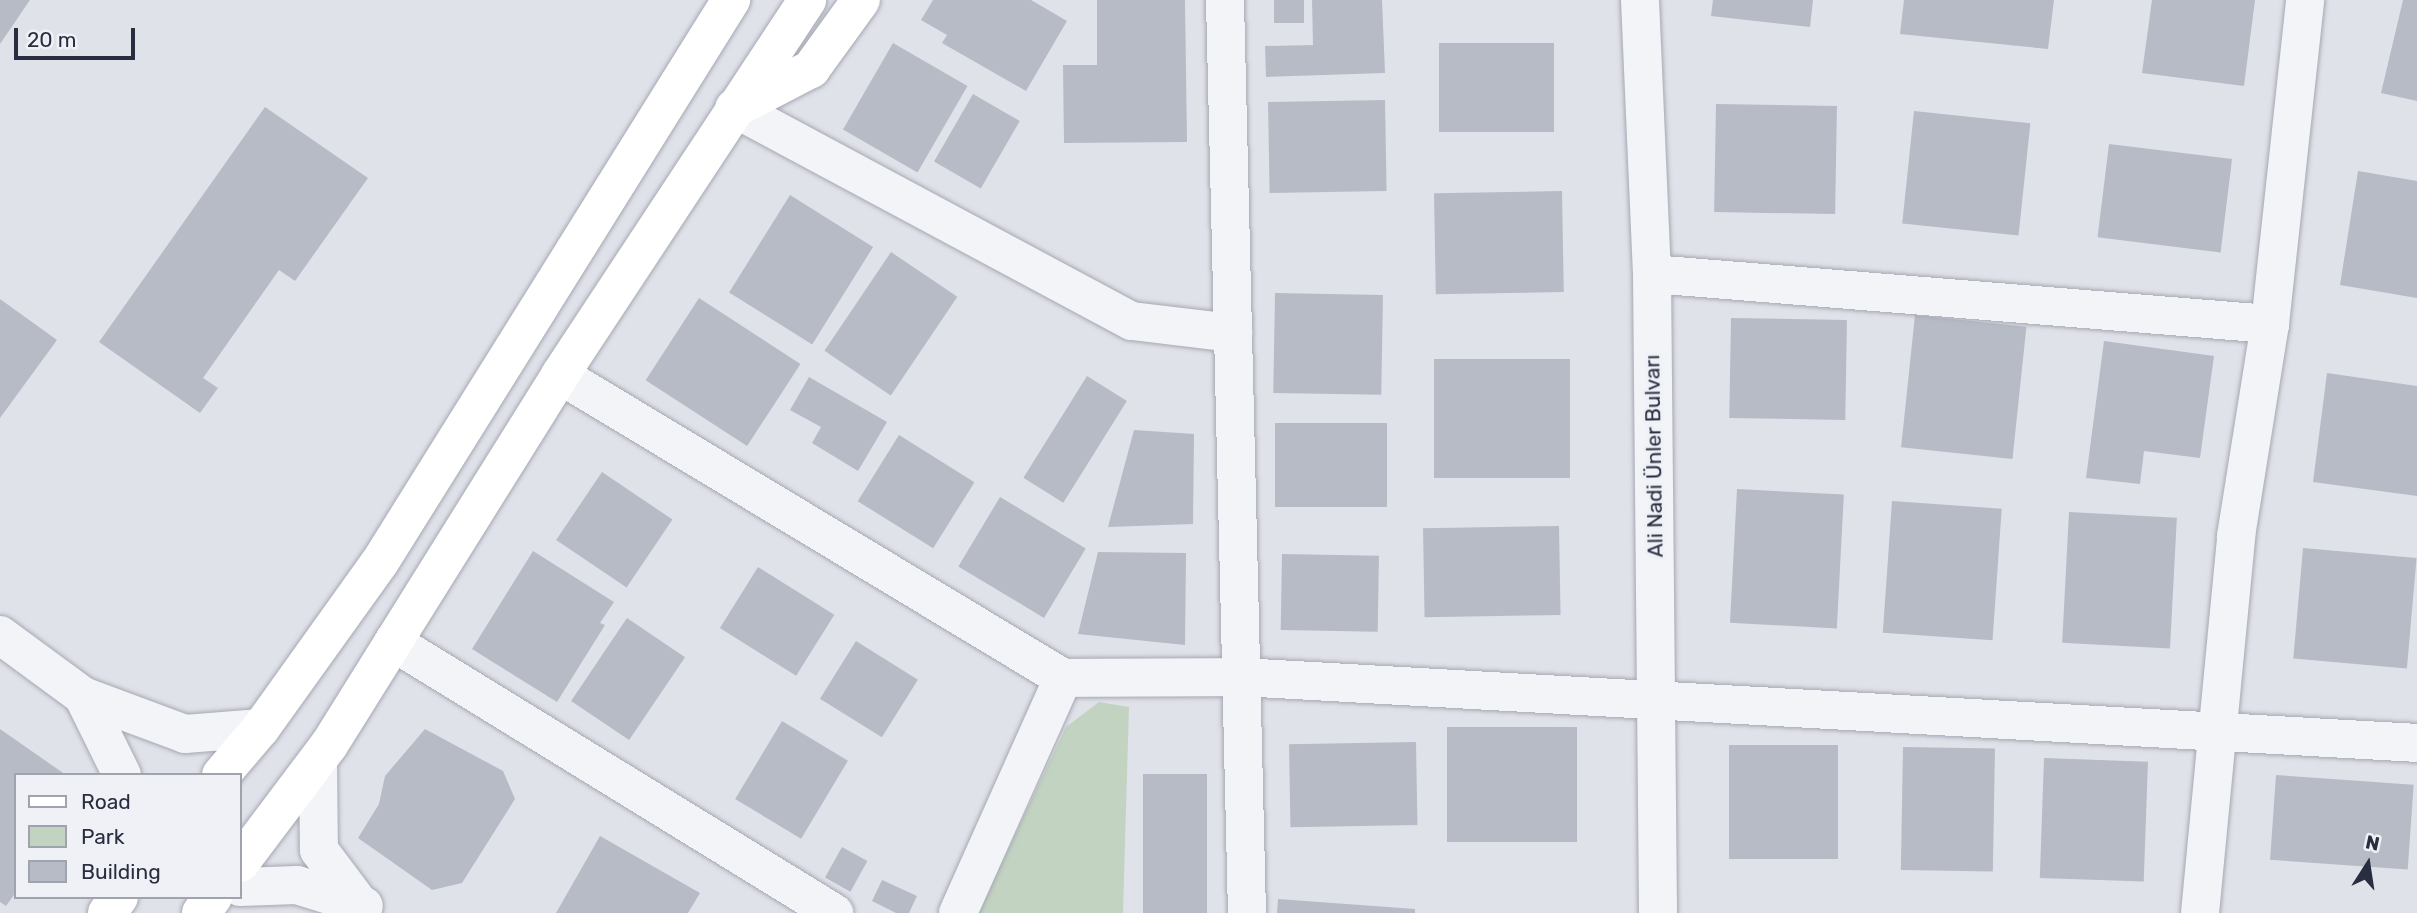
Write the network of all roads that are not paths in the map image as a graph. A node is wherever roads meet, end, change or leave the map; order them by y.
1 (731, 0) edge
2 (807, 0) edge
3 (860, 0) edge
4 (1226, 0) edge
5 (1640, 0) edge
6 (2305, 0) edge
7 (734, 108) junction
8 (1652, 274) junction
9 (2270, 324) junction
10 (1233, 333) junction
11 (560, 375) junction
12 (0, 635) edge
13 (393, 642) junction
14 (1241, 677) junction
15 (1063, 678) junction
16 (83, 696) junction
17 (1656, 701) junction
18 (261, 728) junction
19 (2218, 729) junction
20 (2417, 743) edge
21 (318, 761) junction
22 (121, 773) edge
23 (223, 773) edge
24 (242, 860) edge
25 (242, 887) edge
26 (366, 908) edge
27 (834, 913) edge
28 (958, 913) edge
29 (1247, 913) edge
30 (1658, 913) edge
31 (2200, 913) edge

1 - 18 main road
2 - 7 main road
3 - 7 main road
4 - 10 street
5 - 8 street, Ali Nadi Ünler Bulvarı
6 - 9 street
7 - 10 street
7 - 11 main road
8 - 9 street
8 - 17 street, Ali Nadi Ünler Bulvarı
9 - 19 street
10 - 14 street
11 - 13 main road
11 - 15 street
12 - 16 street
13 - 21 main road
13 - 27 street
14 - 15 street
14 - 17 street
14 - 29 street
15 - 28 street
16 - 18 street
16 - 22 street
17 - 19 street
17 - 30 street, Ali Nadi Ünler Bulvarı
18 - 23 main road
19 - 20 street
19 - 31 street
21 - 24 main road
21 - 26 street
25 - 26 street

